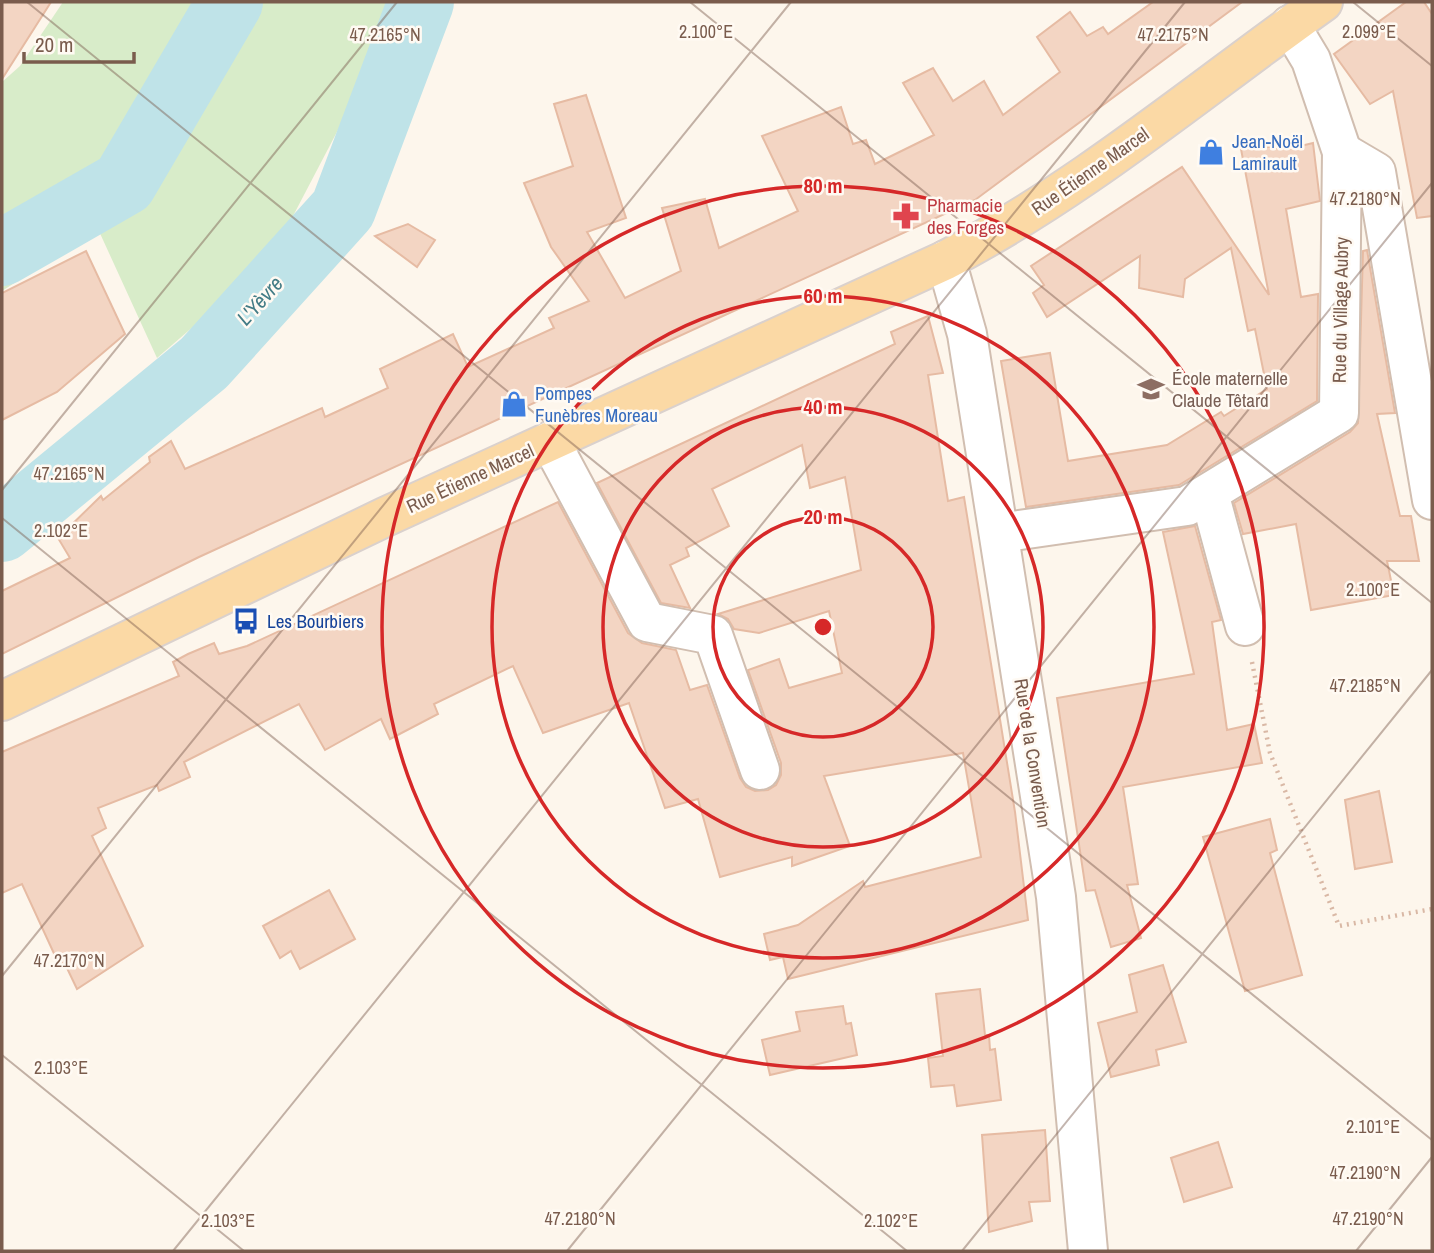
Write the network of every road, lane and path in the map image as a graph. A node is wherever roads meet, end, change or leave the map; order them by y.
1 (1323, 2) edge
2 (1290, 25) junction
3 (1342, 152) junction
4 (946, 260) junction
5 (550, 441) junction
6 (1209, 493) junction
7 (1432, 500) edge
8 (999, 533) junction
9 (1245, 626) joint
10 (2, 701) edge
11 (760, 770) dead end
12 (1432, 909) edge
13 (1088, 1251) edge

1 - 2 main road, Rue Étienne Marcel
2 - 3 street, Rue du Village Aubry
2 - 4 main road, Rue Étienne Marcel
3 - 6 street, Rue du Village Aubry
3 - 7 street
4 - 5 main road, Rue Étienne Marcel
4 - 8 street, Rue de la Convention
5 - 10 main road, Rue Étienne Marcel
5 - 11 street
6 - 8 street, Rue du Village Aubry
6 - 9 street
8 - 13 street, Rue de la Convention
9 - 12 path

